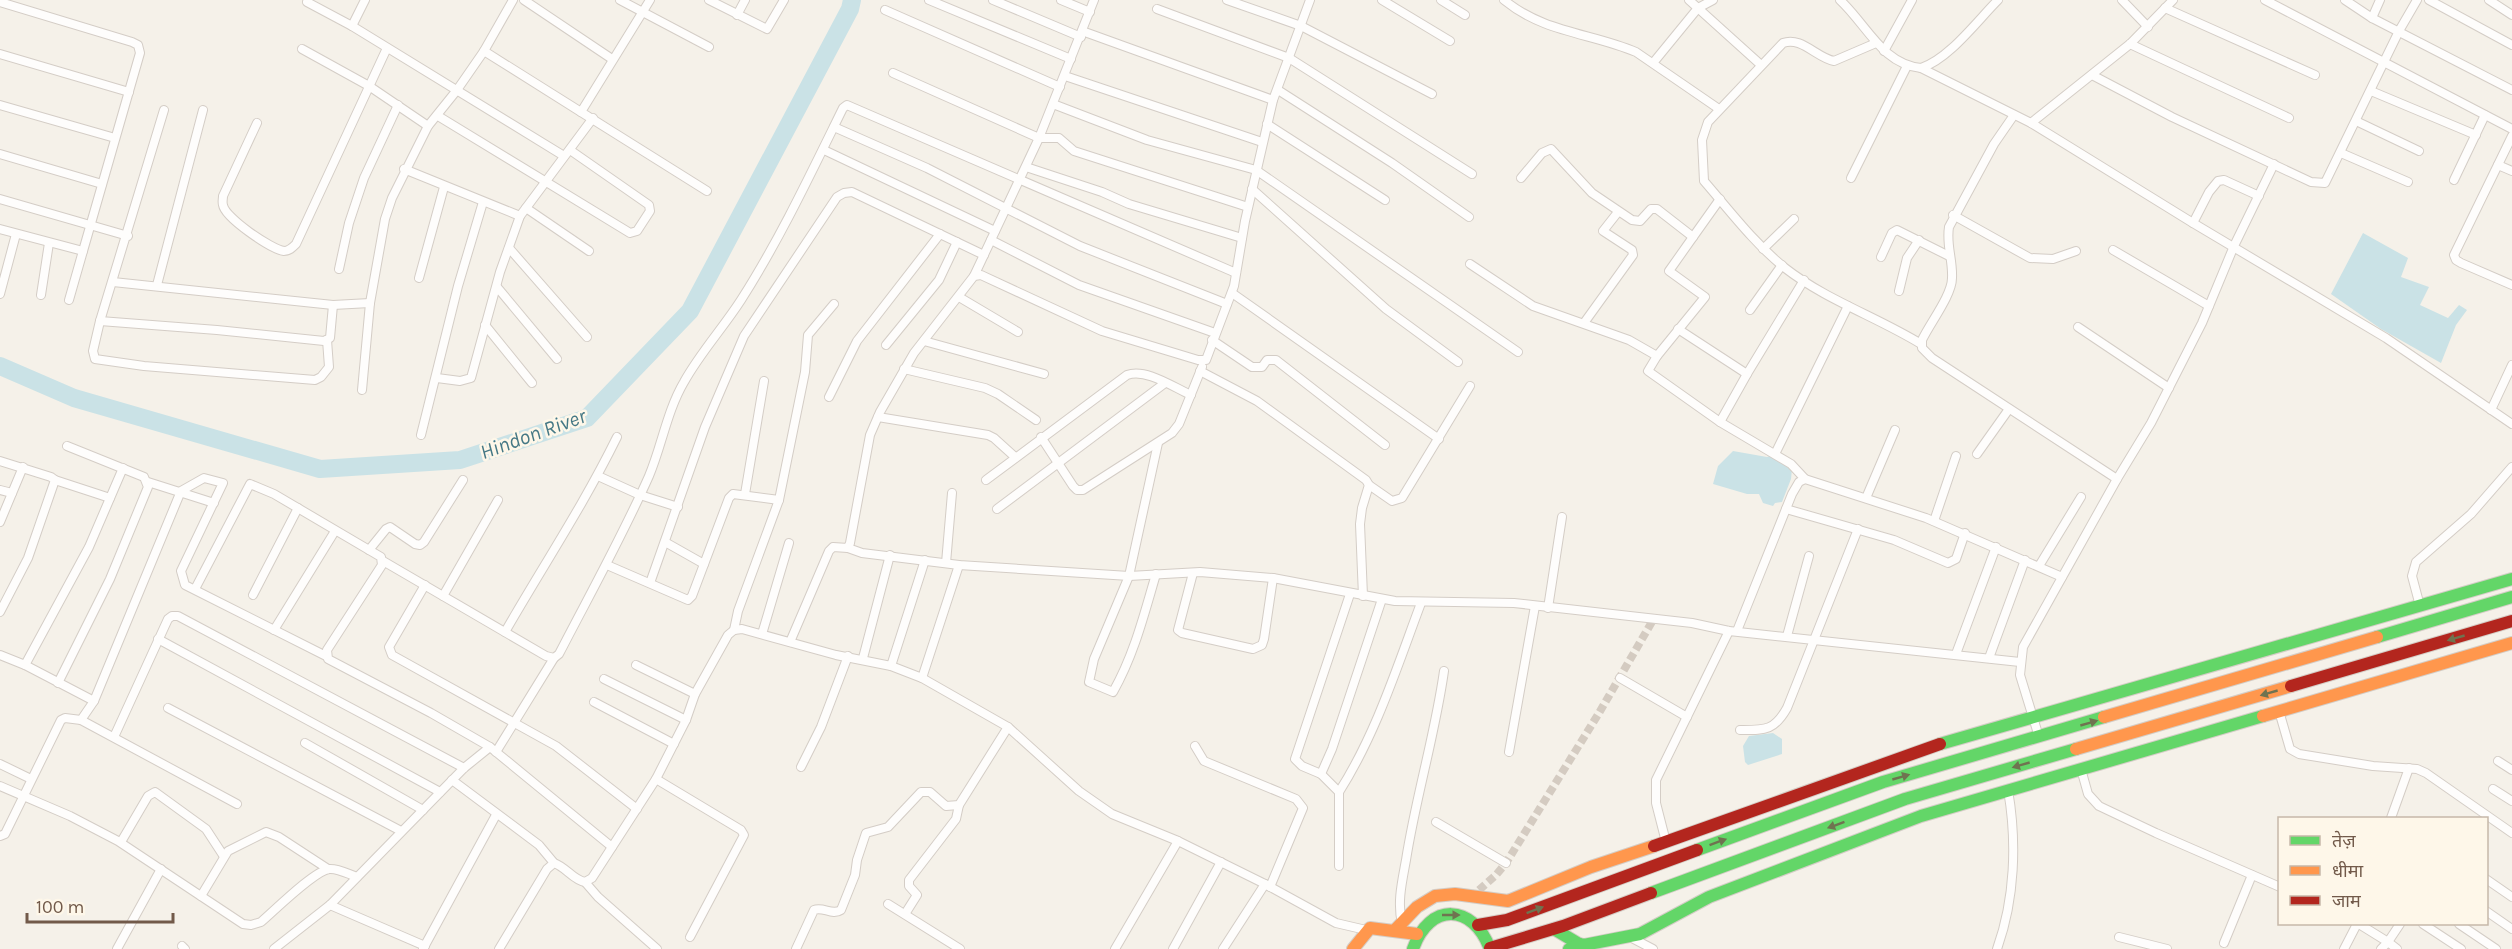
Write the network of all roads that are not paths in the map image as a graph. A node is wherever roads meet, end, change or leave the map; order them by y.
1 (29, 0) edge
2 (365, 0) edge
3 (513, 0) edge
4 (524, 0) edge
5 (620, 0) edge
6 (650, 0) edge
7 (709, 0) edge
8 (745, 0) edge
9 (784, 0) edge
10 (930, 0) edge
11 (993, 0) edge
12 (1061, 0) edge
13 (1094, 0) edge
14 (1227, 0) edge
15 (1310, 0) edge
16 (1382, 0) edge
17 (1441, 0) edge
18 (1504, 0) edge
19 (1689, 0) edge
20 (1713, 0) edge
21 (1840, 0) edge
22 (1912, 0) edge
23 (1998, 0) edge
24 (2122, 0) edge
25 (2173, 0) edge
26 (2265, 0) edge
27 (2345, 0) edge
28 (2380, 0) edge
29 (2417, 0) edge
30 (2429, 0) edge
31 (2489, 0) edge
32 (307, 2) dead end
33 (0, 3) edge
34 (1698, 8) junction
35 (2165, 8) junction
36 (24, 9) junction
37 (1157, 9) dead end
38 (885, 10) dead end
39 (642, 12) junction
40 (1090, 12) junction
41 (736, 15) junction
42 (1465, 15) dead end
43 (2512, 15) edge
44 (2372, 18) junction
45 (352, 26) junction
46 (1301, 26) junction
47 (2148, 27) junction
48 (2399, 31) junction
49 (1082, 34) junction
50 (1450, 41) dead end
51 (1876, 43) junction
52 (2130, 44) junction
53 (2512, 45) edge
54 (709, 47) dead end
55 (387, 48) junction
56 (302, 49) dead end
57 (484, 51) junction
58 (1884, 51) junction
59 (0, 54) edge
60 (1071, 58) junction
61 (1288, 58) junction
62 (612, 59) junction
63 (2385, 62) junction
64 (1653, 63) junction
65 (1761, 65) junction
66 (1907, 66) junction
67 (1921, 68) junction
68 (893, 73) dead end
69 (2092, 75) junction
70 (2315, 75) dead end
71 (1065, 76) junction
72 (369, 86) junction
73 (1060, 87) junction
74 (457, 90) junction
75 (1278, 90) junction
76 (2512, 90) edge
77 (2371, 91) junction
78 (129, 92) junction
79 (1432, 94) dead end
80 (1274, 100) junction
81 (1053, 104) junction
82 (0, 105) edge
83 (398, 105) junction
84 (1719, 109) junction
85 (164, 110) dead end
86 (203, 110) dead end
87 (582, 112) junction
88 (2014, 115) junction
89 (2486, 115) junction
90 (438, 116) junction
91 (593, 118) junction
92 (2289, 118) dead end
93 (2356, 122) junction
94 (257, 123) dead end
95 (2031, 123) junction
96 (1267, 124) junction
97 (428, 126) junction
98 (834, 127) junction
99 (2512, 129) edge
100 (2476, 135) junction
101 (2512, 136) edge
102 (115, 138) junction
103 (1039, 138) junction
104 (1262, 142) junction
105 (824, 150) junction
106 (2419, 151) dead end
107 (567, 153) junction
108 (2341, 153) junction
109 (0, 154) edge
110 (2274, 164) junction
111 (2498, 165) junction
112 (1026, 167) junction
113 (404, 169) junction
114 (1256, 170) junction
115 (2512, 171) edge
116 (1472, 174) dead end
117 (1521, 178) dead end
118 (1851, 178) dead end
119 (545, 180) junction
120 (1020, 180) junction
121 (2454, 180) dead end
122 (2408, 182) dead end
123 (102, 184) junction
124 (444, 187) junction
125 (1252, 189) junction
126 (707, 191) dead end
127 (2259, 196) junction
128 (0, 199) edge
129 (1720, 199) junction
130 (1385, 200) dead end
131 (483, 202) junction
132 (1248, 207) junction
133 (526, 208) junction
134 (1006, 209) junction
135 (1618, 212) junction
136 (1953, 215) junction
137 (520, 216) junction
138 (1469, 217) dead end
139 (1794, 219) dead end
140 (2193, 223) junction
141 (92, 224) junction
142 (0, 229) edge
143 (16, 234) junction
144 (940, 234) junction
145 (993, 235) junction
146 (128, 236) junction
147 (1694, 237) junction
148 (1242, 238) junction
149 (1918, 240) junction
150 (957, 242) junction
151 (49, 243) junction
152 (2234, 246) junction
153 (510, 248) junction
154 (1763, 249) junction
155 (2113, 250) dead end
156 (82, 251) junction
157 (589, 251) dead end
158 (2076, 251) dead end
159 (984, 255) junction
160 (1949, 256) junction
161 (1881, 257) dead end
162 (1470, 264) dead end
163 (1782, 265) junction
164 (339, 268) dead end
165 (1236, 273) junction
166 (975, 276) junction
167 (419, 278) dead end
168 (1804, 280) junction
169 (113, 282) junction
170 (157, 285) junction
171 (2512, 285) edge
172 (496, 287) junction
173 (1899, 291) dead end
174 (1232, 293) junction
175 (0, 294) edge
176 (41, 295) dead end
177 (959, 297) junction
178 (69, 300) dead end
179 (370, 303) junction
180 (834, 304) dead end
181 (1227, 304) junction
182 (333, 305) junction
183 (1848, 306) junction
184 (2208, 306) junction
185 (1750, 310) dead end
186 (100, 321) junction
187 (1584, 322) junction
188 (485, 325) junction
189 (2078, 327) dead end
190 (1678, 329) junction
191 (1018, 332) dead end
192 (587, 337) dead end
193 (1214, 337) junction
194 (327, 340) junction
195 (924, 342) junction
196 (1921, 344) junction
197 (886, 345) dead end
198 (1518, 352) dead end
199 (1657, 356) junction
200 (557, 360) dead end
201 (1204, 361) junction
202 (1458, 362) dead end
203 (2512, 365) edge
204 (904, 369) junction
205 (1200, 371) junction
206 (1044, 374) dead end
207 (1747, 374) junction
208 (436, 378) junction
209 (765, 381) dead end
210 (532, 383) dead end
211 (1165, 383) junction
212 (1470, 386) dead end
213 (2169, 388) junction
214 (362, 390) dead end
215 (1191, 395) junction
216 (829, 397) dead end
217 (2009, 409) junction
218 (2491, 410) junction
219 (878, 417) junction
220 (1036, 420) dead end
221 (1720, 422) junction
222 (2512, 424) edge
223 (1895, 430) dead end
224 (421, 435) dead end
225 (617, 437) dead end
226 (1041, 437) junction
227 (1438, 439) junction
228 (1158, 443) junction
229 (1385, 445) dead end
230 (67, 446) dead end
231 (1775, 454) junction
232 (1977, 454) dead end
233 (1956, 456) dead end
234 (1015, 457) junction
235 (0, 461) edge
236 (1059, 464) junction
237 (23, 467) junction
238 (123, 468) junction
239 (2512, 468) edge
240 (598, 476) junction
241 (1805, 478) junction
242 (2117, 479) junction
243 (55, 480) junction
244 (464, 480) dead end
245 (986, 480) dead end
246 (148, 482) junction
247 (1369, 485) junction
248 (0, 490) edge
249 (181, 491) junction
250 (12, 493) junction
251 (952, 493) dead end
252 (745, 494) junction
253 (640, 495) junction
254 (2081, 497) dead end
255 (110, 498) junction
256 (1866, 498) junction
257 (498, 500) dead end
258 (779, 500) junction
259 (214, 503) junction
260 (678, 507) junction
261 (298, 508) junction
262 (997, 509) dead end
263 (1786, 509) junction
264 (1562, 517) dead end
265 (1934, 521) junction
266 (0, 522) edge
267 (1858, 529) junction
268 (335, 531) junction
269 (1965, 533) junction
270 (665, 542) junction
271 (789, 543) dead end
272 (1996, 547) junction
273 (848, 548) junction
274 (369, 550) junction
275 (890, 555) junction
276 (1809, 556) dead end
277 (925, 560) junction
278 (2025, 560) junction
279 (383, 561) junction
280 (946, 563) junction
281 (704, 564) junction
282 (607, 565) junction
283 (959, 565) junction
284 (2039, 566) junction
285 (1193, 573) junction
286 (1156, 574) junction
287 (1128, 576) junction
288 (2062, 577) junction
289 (1273, 578) junction
290 (2512, 579) edge
291 (650, 583) junction
292 (425, 585) junction
293 (195, 589) junction
294 (1350, 594) junction
295 (254, 595) dead end
296 (443, 596) junction
297 (1363, 596) junction
298 (2512, 597) edge
299 (1382, 599) junction
300 (1421, 603) junction
301 (2424, 605) junction
302 (1535, 606) junction
303 (1548, 608) junction
304 (0, 612) edge
305 (2433, 619) junction
306 (2512, 621) edge
307 (274, 630) junction
308 (734, 630) junction
309 (1733, 631) junction
310 (505, 632) junction
311 (762, 634) junction
312 (1787, 636) junction
313 (158, 639) junction
314 (1815, 639) junction
315 (790, 642) junction
316 (2512, 643) edge
317 (1956, 654) junction
318 (0, 656) edge
319 (326, 656) junction
320 (848, 656) junction
321 (554, 658) junction
322 (863, 658) junction
323 (1989, 658) junction
324 (2385, 658) junction
325 (2020, 662) junction
326 (25, 665) junction
327 (636, 665) dead end
328 (891, 666) junction
329 (1444, 671) dead end
330 (922, 678) junction
331 (1620, 678) dead end
332 (2391, 678) junction
333 (604, 679) dead end
334 (58, 683) junction
335 (695, 694) junction
336 (94, 701) junction
337 (594, 702) dead end
338 (168, 708) dead end
339 (2279, 711) junction
340 (1687, 717) junction
341 (2033, 717) junction
342 (81, 720) junction
343 (686, 720) junction
344 (514, 723) junction
345 (1008, 727) junction
346 (1740, 730) dead end
347 (114, 737) junction
348 (2039, 737) junction
349 (305, 743) dead end
350 (674, 744) junction
351 (1195, 746) dead end
352 (493, 749) junction
353 (1509, 752) dead end
354 (2498, 761) dead end
355 (0, 764) edge
356 (801, 767) dead end
357 (464, 768) junction
358 (2409, 768) junction
359 (2081, 769) junction
360 (2512, 770) edge
361 (1321, 774) junction
362 (31, 779) junction
363 (656, 779) junction
364 (452, 780) junction
365 (0, 786) edge
366 (2493, 789) dead end
367 (2008, 790) junction
368 (440, 792) junction
369 (1339, 792) junction
370 (24, 796) junction
371 (2512, 801) edge
372 (237, 804) dead end
373 (959, 805) junction
374 (637, 809) junction
375 (423, 810) junction
376 (496, 815) junction
377 (2394, 817) edge
378 (1437, 822) dead end
379 (401, 831) junction
380 (2512, 833) edge
381 (0, 836) edge
382 (1178, 841) junction
383 (121, 842) junction
384 (1666, 842) junction
385 (612, 847) junction
386 (223, 855) junction
387 (1221, 862) junction
388 (554, 863) junction
389 (1506, 863) dead end
390 (1339, 866) dead end
391 (161, 869) junction
392 (328, 869) junction
393 (2252, 875) junction
394 (357, 878) junction
395 (2488, 880) edge
396 (585, 882) junction
397 (1268, 885) junction
398 (2278, 886) edge
399 (201, 896) junction
400 (2512, 897) edge
401 (888, 904) dead end
402 (330, 905) junction
403 (2488, 912) edge
404 (905, 914) junction
405 (1478, 925) junction
406 (2357, 925) edge
407 (2359, 925) edge
408 (2399, 925) edge
409 (2425, 925) edge
410 (2460, 925) edge
411 (1399, 927) junction
412 (1554, 929) junction
413 (2512, 929) edge
414 (1366, 930) junction
415 (1417, 934) junction
416 (690, 937) dead end
417 (1630, 937) junction
418 (2119, 937) dead end
419 (2224, 943) dead end
420 (1574, 946) edge
421 (2385, 946) edge
422 (424, 948) edge
423 (117, 949) edge
424 (275, 949) edge
425 (499, 949) edge
426 (657, 949) edge
427 (796, 949) edge
428 (960, 949) edge
429 (1115, 949) edge
430 (1173, 949) edge
431 (1223, 949) edge
432 (1353, 949) edge
433 (1413, 949) edge
434 (1490, 949) edge
435 (1653, 949) edge
436 (1999, 949) edge
437 (2167, 949) edge
438 (2344, 949) edge
439 (2397, 949) edge
440 (2461, 949) edge
441 (2496, 949) edge

1 - 36 street
2 - 45 street
3 - 57 street
4 - 62 street
5 - 39 street
6 - 39 street
7 - 41 street
8 - 41 street
9 - 41 street
10 - 60 street
11 - 49 street
12 - 40 street
13 - 40 street
14 - 46 street
15 - 46 street
16 - 50 street
17 - 42 street
18 - 64 street
19 - 34 street
20 - 34 street
21 - 51 street
22 - 58 street
23 - 67 street
24 - 47 street
25 - 35 street
26 - 63 street
27 - 44 street
28 - 44 street
29 - 48 street
30 - 53 street
31 - 43 street
32 - 45 street
33 - 36 street
34 - 64 street
34 - 65 street
35 - 47 street
35 - 70 street
36 - 78 street
37 - 61 street
38 - 73 street
39 - 54 street
39 - 62 street
40 - 49 street
44 - 48 street
45 - 55 street
46 - 61 street
46 - 79 street
47 - 52 street
48 - 63 street
48 - 76 street
49 - 60 street
49 - 80 street
51 - 58 street
51 - 65 street
52 - 69 street
52 - 92 street
55 - 72 street
55 - 74 street
56 - 72 street
57 - 74 street
57 - 87 street
58 - 66 street
59 - 78 street
60 - 71 street
61 - 75 street
61 - 116 street
62 - 87 street
63 - 77 street
63 - 89 street
64 - 84 street
65 - 84 street
66 - 67 street
66 - 118 street
67 - 88 street
68 - 103 street
69 - 95 street
69 - 110 street
71 - 73 street
71 - 104 street
72 - 83 street
72 - 94 street
73 - 81 street
74 - 90 street
74 - 107 street
75 - 80 street
75 - 138 street
77 - 93 street
77 - 100 street
78 - 102 street
80 - 96 street
81 - 103 street
81 - 114 street
82 - 102 street
83 - 97 street
83 - 164 street
84 - 129 street
85 - 146 street
86 - 170 street
87 - 91 street
88 - 95 street
88 - 136 street
89 - 99 street
89 - 100 street
90 - 97 street
90 - 119 street
91 - 107 street
91 - 126 street
93 - 106 street
93 - 108 street
95 - 140 street
96 - 104 street
96 - 130 street
97 - 113 street
98 - 105 street
98 - 120 street
98 - 134 street
100 - 121 street
101 - 111 street
102 - 123 street
103 - 112 street
103 - 132 street
104 - 114 street
105 - 145 street
105 - 253 street
107 - 119 street
107 - 119 street
108 - 110 street
108 - 122 street
109 - 123 street
110 - 127 street
111 - 115 street
111 - 171 street
112 - 120 street
112 - 148 street
113 - 124 street
113 - 179 street
114 - 125 street
114 - 198 street
117 - 135 street
119 - 133 street
120 - 134 street
120 - 165 street
123 - 141 street
124 - 131 street
124 - 167 street
125 - 132 street
125 - 202 street
127 - 140 street
127 - 152 street
128 - 141 street
129 - 147 street
129 - 154 street
131 - 137 street
131 - 208 street
132 - 148 street
133 - 137 street
133 - 157 street
134 - 145 street
134 - 181 street
135 - 147 street
135 - 187 street
136 - 158 street
136 - 160 street
137 - 153 street
139 - 154 street
140 - 152 street
141 - 146 street
141 - 156 street
142 - 143 street
143 - 151 street
143 - 175 street
144 - 150 street
144 - 216 street
144 - 260 street
145 - 159 street
145 - 193 street
146 - 169 street
147 - 190 street
148 - 165 street
149 - 160 street
149 - 161 street
149 - 173 street
150 - 159 street
150 - 197 street
151 - 156 street
151 - 176 street
152 - 184 street
152 - 218 street
153 - 172 street
153 - 192 street
154 - 163 street
155 - 184 street
156 - 178 street
159 - 166 street
160 - 196 street
162 - 187 street
163 - 168 street
163 - 185 street
165 - 174 street
166 - 177 street
166 - 201 street
168 - 183 street
168 - 207 street
169 - 170 street
169 - 186 street
170 - 182 street
172 - 188 street
172 - 200 street
174 - 181 street
174 - 227 street
177 - 191 street
177 - 195 street
179 - 182 street
179 - 214 street
180 - 258 street
181 - 193 street
182 - 194 street
183 - 196 street
183 - 231 street
184 - 213 street
186 - 194 street
186 - 194 street
187 - 199 street
188 - 208 street
188 - 210 street
189 - 213 street
190 - 199 street
190 - 207 street
193 - 201 street
193 - 229 street
195 - 204 street
195 - 206 street
196 - 217 street
199 - 221 street
201 - 205 street
203 - 218 street
204 - 219 street
204 - 220 street
205 - 215 street
205 - 247 street
207 - 221 street
208 - 224 street
209 - 252 street
211 - 215 street
211 - 226 street
211 - 236 street
212 - 227 street
213 - 242 street
215 - 228 street
217 - 232 street
217 - 242 street
218 - 222 street
219 - 234 street
219 - 273 street
221 - 231 street
223 - 256 street
225 - 240 street
226 - 234 street
226 - 236 street
227 - 247 street
228 - 236 street
228 - 287 street
230 - 238 street
231 - 241 street
233 - 265 street
234 - 245 street
235 - 237 street
236 - 262 street
237 - 243 street
237 - 250 street
238 - 246 street
238 - 255 street
239 - 301 street
240 - 253 street
240 - 310 street
241 - 256 street
241 - 263 street
242 - 288 street
243 - 255 street
243 - 304 street
244 - 274 street
246 - 249 street
246 - 334 street
247 - 297 street
248 - 250 street
249 - 259 street
249 - 259 street
249 - 336 street
250 - 266 street
251 - 280 street
252 - 258 street
252 - 281 street
253 - 260 street
253 - 282 street
254 - 284 street
255 - 326 street
256 - 265 street
257 - 296 street
258 - 308 street
259 - 293 street
260 - 270 street
261 - 268 street
261 - 293 street
261 - 295 street
263 - 267 street
263 - 309 street
264 - 303 street
265 - 269 street
267 - 269 street
267 - 314 street
268 - 274 street
268 - 307 street
269 - 272 street
270 - 281 street
270 - 291 street
271 - 311 street
272 - 278 street
272 - 317 street
273 - 275 street
273 - 315 street
274 - 279 street
275 - 277 street
275 - 322 street
276 - 312 street
277 - 280 street
277 - 328 street
278 - 284 street
278 - 323 street
279 - 292 street
279 - 319 street
280 - 283 street
281 - 291 street
282 - 291 street
282 - 321 street
283 - 287 street
283 - 330 street
284 - 288 street
285 - 286 street
285 - 289 street
285 - 289 street
286 - 287 street
286 - 287 street
288 - 325 street
289 - 294 street
290 - 301 main road
292 - 296 street
292 - 344 street
293 - 307 street
294 - 297 street
294 - 361 street
296 - 310 street
297 - 299 street
298 - 305 main road
299 - 300 street
299 - 361 street
300 - 302 street
300 - 369 street
301 - 305 main road
301 - 341 main road
302 - 303 street
302 - 353 street
303 - 309 street
348 -> 305 main road
306 -> 324 main road
307 - 319 street
308 - 311 street
308 - 335 street
309 - 312 street
309 - 340 street
310 - 321 street
311 - 315 street
312 - 314 street
313 - 347 street
313 - 357 street
313 - 368 street
314 - 317 street
314 - 346 street
315 - 320 street
316 - 332 main road
317 - 323 street
318 - 326 street
319 - 352 street
320 - 322 street
320 - 356 street
321 - 344 street
322 - 328 street
323 - 325 street
324 - 332 main road
324 -> 412 main road
325 - 341 street
326 - 334 street
327 - 335 street
328 - 330 street
329 - 411 street
330 - 345 street
331 - 340 street
332 - 339 main road
333 - 343 street
334 - 336 street
335 - 343 street
336 - 342 street
337 - 350 street
338 - 379 street
339 - 358 street
339 - 359 main road
340 - 384 street
341 - 348 street
341 - 384 main road
342 - 347 street
342 - 362 street
343 - 350 street
344 - 352 street
344 - 374 street
345 - 373 street
345 - 382 street
347 - 372 street
405 -> 348 main road
349 - 375 street
350 - 363 street
351 - 397 street
352 - 357 street
352 - 385 street
354 - 360 street
355 - 362 street
357 - 364 street
358 - 377 street
358 - 380 street
359 - 367 main road
359 - 393 street
361 - 369 street
362 - 370 street
363 - 374 street
363 - 416 street
364 - 368 street
364 - 376 street
365 - 370 street
366 - 371 street
367 - 417 main road
367 - 436 street
368 - 375 street
369 - 390 street
370 - 381 street
370 - 383 street
373 - 404 street
373 - 427 street
374 - 385 street
375 - 379 street
376 - 388 street
376 - 422 street
378 - 389 street
379 - 394 street
382 - 387 street
382 - 429 street
383 - 386 street
383 - 391 street
384 - 411 main road
385 - 396 street
386 - 392 street
386 - 399 street
387 - 397 street
387 - 430 street
388 - 396 street
388 - 425 street
391 - 399 street
391 - 423 street
392 - 394 street
392 - 399 street
393 - 398 street
393 - 419 street
394 - 402 street
395 - 400 street
396 - 426 street
397 - 414 street
397 - 431 street
401 - 404 street
402 - 422 street
402 - 424 street
403 - 413 street
404 - 428 street
415 -> 405 main road
405 - 434 main road
406 - 438 street
407 - 421 street
408 - 421 street
409 - 440 street
410 - 441 street
411 - 414 main road
411 - 415 main road
412 - 420 main road
412 - 434 main road
414 - 432 main road
415 - 433 main road
417 - 420 main road
417 - 435 street
418 - 437 street
421 - 439 street

